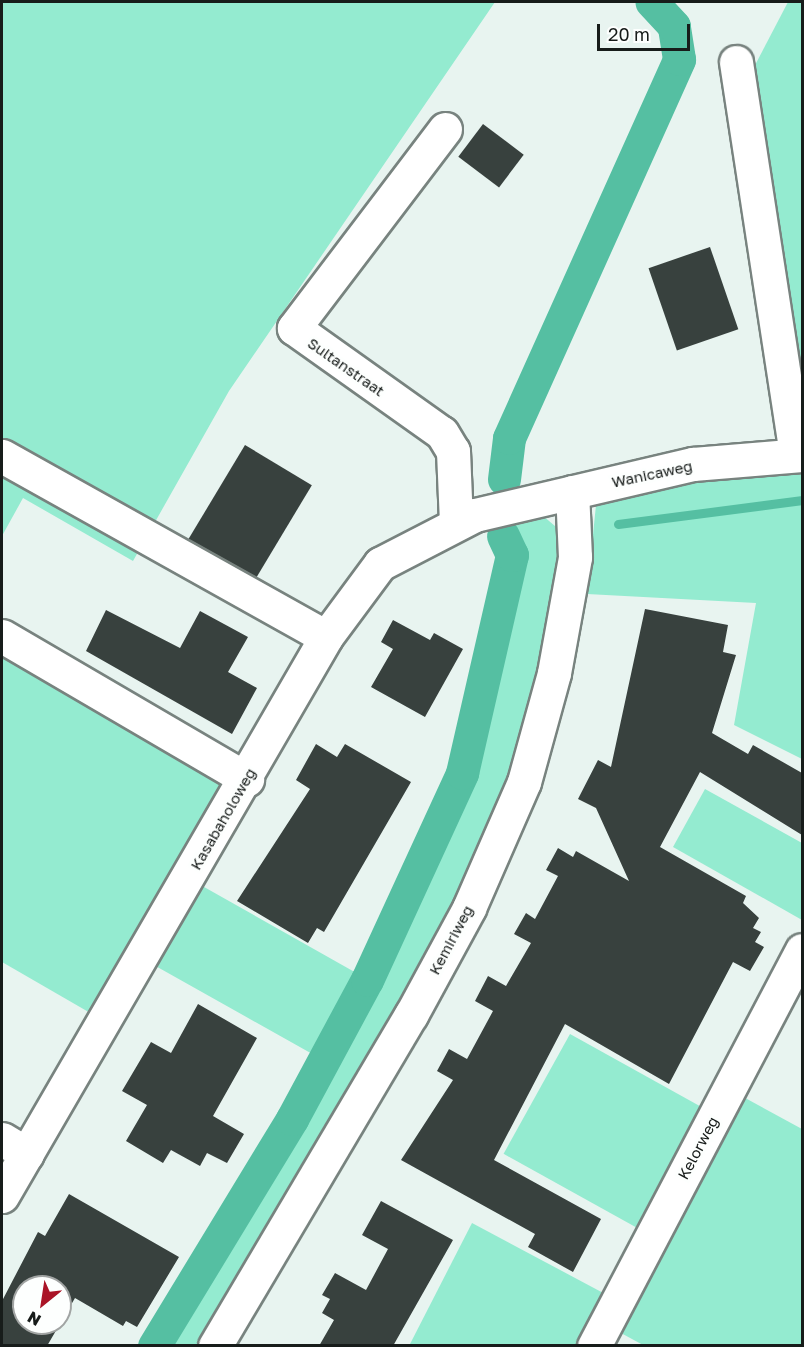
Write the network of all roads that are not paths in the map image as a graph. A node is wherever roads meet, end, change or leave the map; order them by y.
1 (736, 62) dead end
2 (445, 129) dead end
3 (799, 454) edge
4 (2, 456) edge
5 (572, 492) junction
6 (503, 508) joint
7 (456, 522) junction
8 (2, 636) edge
9 (326, 637) junction
10 (246, 779) junction
11 (802, 950) edge
12 (14, 1147) edge
13 (2, 1196) edge
14 (215, 1346) edge
15 (594, 1346) edge

1 - 3 street
2 - 7 street, Sultanstraat
3 - 5 street, Wanicaweg
4 - 9 street
5 - 6 street, Wanicaweg
5 - 14 street, Kemiriweg
6 - 7 street, Kasabaholoweg
7 - 9 street, Kasabaholoweg
8 - 10 street
9 - 10 street, Kasabaholoweg
10 - 12 street, Kasabaholoweg
11 - 15 street, Kelorweg
12 - 13 street, Kasabaholoweg

